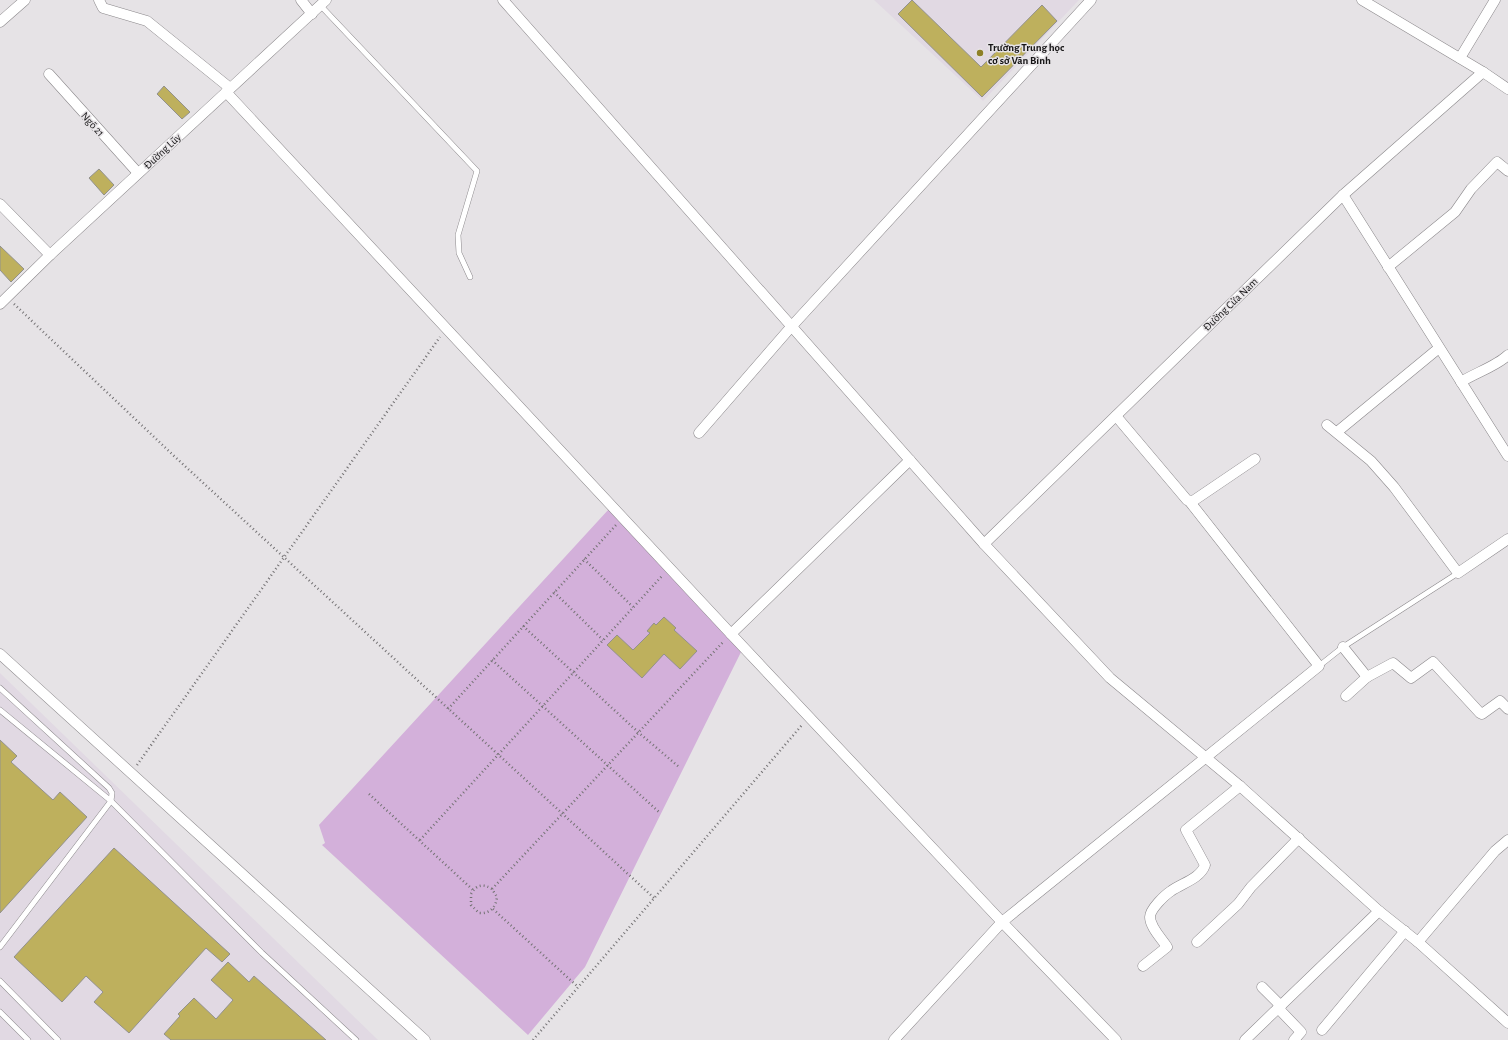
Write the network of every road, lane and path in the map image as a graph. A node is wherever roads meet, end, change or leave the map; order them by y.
1 (25, 0) edge
2 (99, 0) edge
3 (301, 0) edge
4 (503, 0) edge
5 (1091, 0) edge
6 (1362, 0) edge
7 (1495, 0) edge
8 (323, 2) edge
9 (312, 14) junction
10 (0, 22) edge
11 (1460, 58) junction
12 (1483, 72) junction
13 (49, 74) dead end
14 (1508, 89) edge
15 (228, 90) junction
16 (1508, 171) edge
17 (138, 174) junction
18 (1343, 195) junction
19 (0, 204) edge
20 (50, 255) junction
21 (1388, 267) junction
22 (470, 277) dead end
23 (3, 300) edge
24 (791, 327) junction
25 (446, 328) junction
26 (1439, 348) junction
27 (1508, 355) edge
28 (1461, 382) junction
29 (1116, 416) junction
30 (1327, 425) dead end
31 (699, 432) dead end
32 (1337, 432) junction
33 (1508, 456) edge
34 (1255, 459) dead end
35 (910, 460) junction
36 (1190, 502) junction
37 (623, 517) junction
38 (1508, 539) edge
39 (984, 544) junction
40 (284, 557) junction
41 (584, 559) junction
42 (1458, 573) junction
43 (662, 576) dead end
44 (554, 592) junction
45 (633, 607) junction
46 (524, 626) junction
47 (731, 634) junction
48 (603, 640) junction
49 (1344, 647) junction
50 (0, 654) edge
51 (492, 660) junction
52 (1319, 666) junction
53 (574, 672) junction
54 (1367, 677) junction
55 (0, 688) edge
56 (1346, 696) dead end
57 (542, 706) junction
58 (448, 709) junction
59 (1508, 709) edge
60 (0, 710) edge
61 (809, 717) junction
62 (638, 732) junction
63 (498, 755) junction
64 (1205, 758) junction
65 (608, 765) junction
66 (679, 767) dead end
67 (131, 774) junction
68 (1240, 786) junction
69 (369, 794) dead end
70 (111, 802) junction
71 (659, 812) dead end
72 (562, 814) junction
73 (1299, 838) junction
74 (420, 840) junction
75 (1508, 840) edge
76 (492, 889) junction
77 (473, 890) junction
78 (654, 898) junction
79 (493, 909) junction
80 (1379, 910) junction
81 (1002, 922) junction
82 (1405, 931) junction
83 (1198, 942) dead end
84 (1418, 942) junction
85 (0, 947) edge
86 (1143, 966) dead end
87 (0, 981) edge
88 (578, 987) junction
89 (1262, 987) dead end
90 (1279, 1007) junction
91 (0, 1012) edge
92 (1508, 1023) edge
93 (1322, 1030) dead end
94 (28, 1040) edge
95 (58, 1040) edge
96 (356, 1040) edge
97 (425, 1040) edge
98 (533, 1040) edge
99 (894, 1040) edge
100 (1116, 1040) edge
101 (1245, 1040) edge
102 (1294, 1040) edge

1 - 10 street
2 - 15 street
3 - 9 street
4 - 24 street
5 - 24 street
6 - 11 street
7 - 11 street
8 - 9 street, Đường Lũy
8 - 22 lane
9 - 15 street, Đường Lũy
11 - 12 street
12 - 14 street
12 - 18 street, Đường Cửa Nam
13 - 17 street, Ngõ 21
15 - 17 street, Đường Lũy
15 - 25 street
16 - 21 street
17 - 20 street, Đường Lũy
18 - 21 street
18 - 29 street, Đường Cửa Nam
19 - 20 street
20 - 23 street, Đường Lũy
21 - 26 street
23 - 40 path
24 - 31 street
24 - 35 street
25 - 37 street
25 - 40 path
26 - 28 street
26 - 32 street
27 - 28 street
28 - 33 street
29 - 36 street
29 - 39 street, Đường Cửa Nam
30 - 32 street
32 - 42 street
34 - 36 street
35 - 39 street
35 - 47 street
36 - 52 street
37 - 41 path
37 - 47 street
38 - 42 street
39 - 64 street
40 - 58 path
40 - 67 path
41 - 44 path
41 - 45 path
42 - 49 lane
43 - 45 path
44 - 46 path
44 - 48 path
45 - 48 path
46 - 51 path
46 - 53 path
47 - 61 street
47 - 62 path
48 - 53 path
49 - 52 lane
49 - 54 street
50 - 67 street
51 - 57 path
51 - 58 path
52 - 64 street
53 - 57 path
53 - 62 path
54 - 56 street
54 - 59 street
55 - 70 lane
57 - 63 path
57 - 65 path
58 - 63 path
60 - 70 lane
61 - 78 path
61 - 81 street
62 - 65 path
62 - 66 path
63 - 72 path
63 - 74 path
64 - 68 street
64 - 81 street
65 - 71 path
65 - 72 path
67 - 97 street
68 - 73 street
68 - 86 street
69 - 74 path
70 - 85 lane
70 - 96 lane
72 - 76 path
72 - 78 path
73 - 80 street
73 - 83 street
74 - 77 path
75 - 84 street
76 - 77 path
76 - 79 path
77 - 79 path
78 - 88 path
79 - 88 path
80 - 82 street
80 - 90 street
81 - 99 street
81 - 100 street
82 - 84 street
82 - 93 street
84 - 92 street
87 - 95 lane
88 - 98 path
89 - 90 street
90 - 101 street
90 - 102 street
91 - 94 lane

